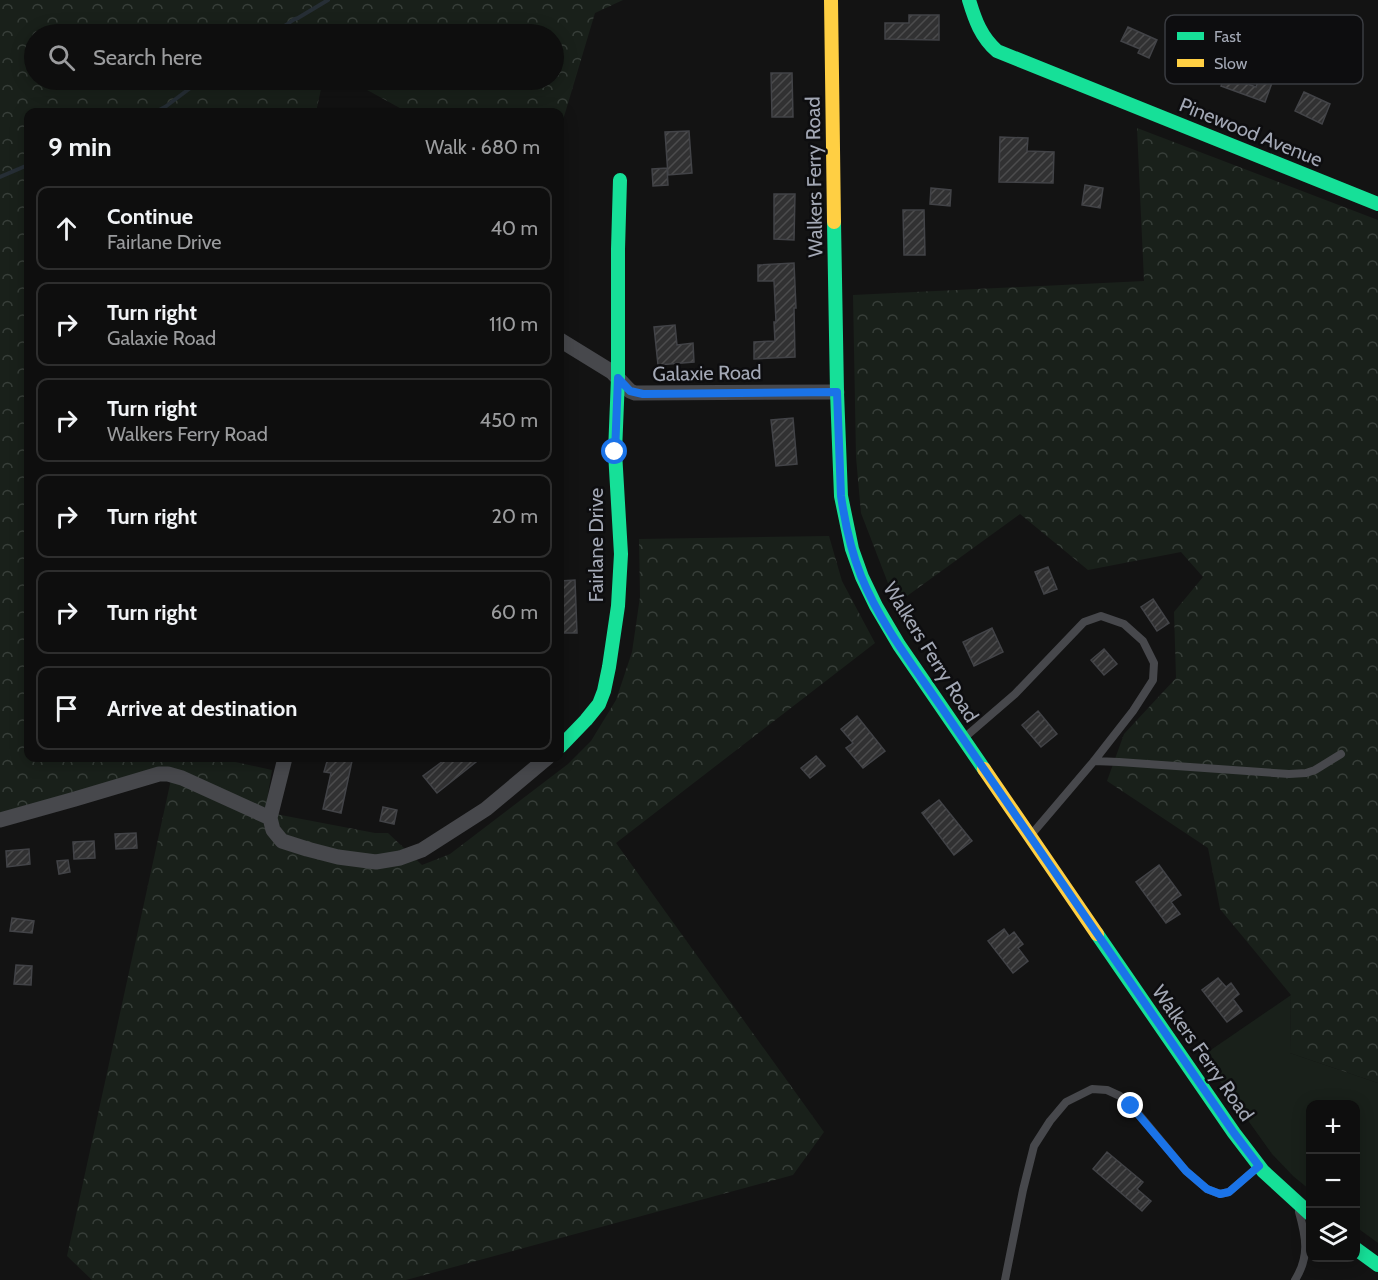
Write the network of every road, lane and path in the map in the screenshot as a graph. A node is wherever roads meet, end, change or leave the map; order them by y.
1 (831, 0) edge
2 (969, 0) edge
3 (620, 180) dead end
4 (1378, 204) edge
5 (564, 342) edge
6 (618, 378) junction
7 (837, 392) junction
8 (963, 739) junction
9 (564, 743) edge
10 (1341, 754) dead end
11 (1094, 761) junction
12 (284, 762) edge
13 (542, 762) edge
14 (270, 818) junction
15 (0, 820) edge
16 (1030, 836) junction
17 (1259, 1166) junction
18 (1296, 1202) junction
19 (1306, 1210) edge
20 (1360, 1252) edge
21 (1378, 1265) edge
22 (1005, 1280) edge
23 (1295, 1280) edge

1 - 7 street, Walkers Ferry Road
2 - 4 street, Pinewood Avenue
3 - 6 street, Fairlane Drive
5 - 6 street, Galaxie Road
6 - 7 street, Galaxie Road
6 - 9 street, Fairlane Drive
7 - 8 street, Walkers Ferry Road
8 - 11 lane
8 - 16 street, Walkers Ferry Road
10 - 11 lane
11 - 16 lane
12 - 14 street
13 - 14 street
14 - 15 street
16 - 17 street, Walkers Ferry Road
17 - 18 street, Walkers Ferry Road
17 - 22 lane
18 - 19 street, Walkers Ferry Road
18 - 23 lane
20 - 21 street

